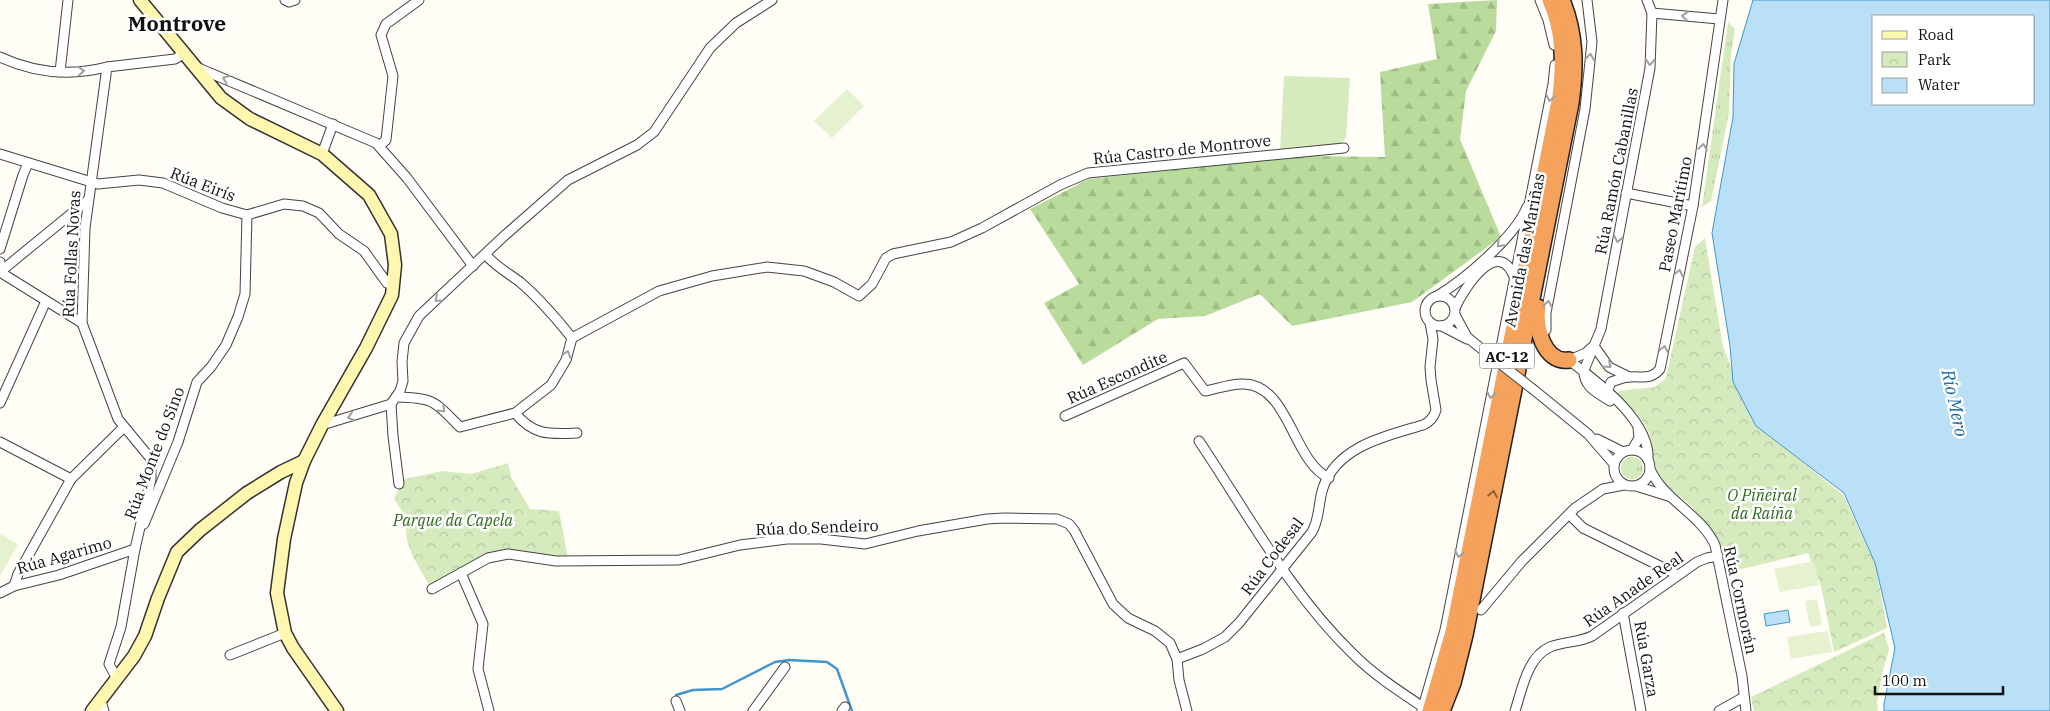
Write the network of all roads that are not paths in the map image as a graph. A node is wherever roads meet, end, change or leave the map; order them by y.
1 (68, 0) edge
2 (140, 0) edge
3 (285, 0) edge
4 (295, 0) edge
5 (419, 0) edge
6 (772, 0) edge
7 (1540, 0) edge
8 (1550, 0) edge
9 (1562, 0) edge
10 (1587, 0) edge
11 (1648, 0) edge
12 (1723, 0) edge
13 (1652, 13) junction
14 (1719, 19) junction
15 (183, 54) junction
16 (0, 57) edge
17 (193, 66) junction
18 (107, 67) junction
19 (60, 72) junction
20 (333, 124) junction
21 (379, 146) junction
22 (1344, 148) dead end
23 (0, 154) edge
24 (322, 154) junction
25 (28, 163) junction
26 (90, 182) junction
27 (1533, 188) junction
28 (1626, 193) junction
29 (1553, 194) junction
30 (88, 200) junction
31 (1693, 206) junction
32 (247, 215) junction
33 (0, 249) edge
34 (486, 255) junction
35 (0, 262) edge
36 (473, 266) junction
37 (0, 272) edge
38 (1515, 279) junction
39 (393, 284) junction
40 (1437, 296) junction
41 (46, 301) junction
42 (1455, 312) junction
43 (82, 323) junction
44 (1430, 323) junction
45 (1444, 326) junction
46 (572, 338) junction
47 (1473, 342) junction
48 (1594, 346) junction
49 (1432, 347) junction
50 (1569, 360) junction
51 (1584, 370) junction
52 (1629, 377) junction
53 (1607, 392) junction
54 (394, 400) junction
55 (0, 403) edge
56 (1625, 410) junction
57 (515, 413) junction
58 (1065, 416) dead end
59 (1638, 424) junction
60 (322, 425) junction
61 (124, 427) junction
62 (577, 433) dead end
63 (1588, 434) junction
64 (0, 442) edge
65 (1199, 442) dead end
66 (1628, 451) junction
67 (1648, 460) junction
68 (304, 461) junction
69 (1614, 467) junction
70 (1650, 470) junction
71 (1329, 478) junction
72 (71, 479) junction
73 (399, 484) dead end
74 (1624, 485) junction
75 (1636, 486) junction
76 (1595, 493) junction
77 (1671, 498) junction
78 (1569, 514) junction
79 (138, 536) junction
80 (135, 550) junction
81 (1718, 556) junction
82 (1282, 569) junction
83 (461, 573) junction
84 (1678, 575) junction
85 (14, 586) junction
86 (432, 589) dead end
87 (0, 593) edge
88 (1481, 610) joint
89 (1623, 613) junction
90 (286, 633) junction
91 (230, 655) dead end
92 (1176, 659) junction
93 (785, 666) dead end
94 (116, 677) junction
95 (1744, 697) junction
96 (676, 701) dead end
97 (103, 706) edge
98 (1425, 710) edge
99 (92, 711) edge
100 (337, 711) edge
101 (489, 711) edge
102 (680, 711) edge
103 (753, 711) edge
104 (1188, 711) edge
105 (1444, 711) edge
106 (1515, 711) edge
107 (1641, 711) edge
108 (1719, 711) edge
109 (1746, 711) edge

1 - 19 street
2 - 15 street
3 - 4 street
5 - 21 street
6 - 34 street
7 -> 27 street
8 - 98 highway, Avenida das Mariñas / AC-12
9 - 29 highway, Avenida das Mariñas / AC-12
50 -> 10 street
11 - 13 street, Rúa Ramón Cabanillas
12 - 14 street, Paseo Marítimo
14 -> 13 street
13 -> 28 street, Rúa Ramón Cabanillas
31 -> 14 street, Paseo Marítimo
15 - 17 street
15 - 18 street
16 - 19 street
20 -> 17 street
17 - 24 street
19 -> 18 street
18 - 26 street, Rúa Follas Novas
20 - 21 street
20 - 24 street
21 - 36 street
22 - 46 street, Rúa Castro de Montrove
23 - 25 street, Rúa Eirís
24 - 39 street
25 - 26 street, Rúa Eirís
25 - 33 street
26 - 30 street, Rúa Follas Novas
26 - 32 street, Rúa Eirís
27 - 38 street
27 -> 40 street
28 - 31 street
28 -> 48 street, Rúa Ramón Cabanillas
29 - 50 highway
105 -> 29 highway, Avenida das Mariñas / AC-12
30 - 37 street
30 - 43 street, Rúa Follas Novas
52 -> 31 street, Paseo Marítimo
32 - 39 street, Rúa Eirís
32 - 79 street, Rúa Monte do Sino
34 - 36 street
34 - 46 street
35 - 37 street
36 -> 54 street
37 - 41 street
38 - 42 street
38 -> 98 street
39 - 60 street
40 - 42 street
40 - 44 street
41 - 43 street
41 - 55 street
42 - 45 street
42 - 47 street
43 - 61 street, Rúa Follas Novas
44 - 45 street
44 - 49 street, Rúa Codesal
45 - 47 street
45 - 49 street
57 -> 46 street
47 - 63 street, bridge
48 - 50 street
48 - 51 street, Rúa Ramón Cabanillas
48 -> 52 street
49 - 71 street, Rúa Codesal
50 - 51 street
51 - 53 street
51 - 56 street
52 - 53 street, Paseo Marítimo
53 - 56 street
54 -> 57 street
54 -> 60 street
54 - 73 street
56 - 59 street
57 - 62 street
58 - 71 street, Rúa Escondite
59 - 66 street
59 - 67 street
60 - 68 street
61 - 72 street, Rúa Agarimo
61 - 79 street, Rúa Follas Novas
63 - 66 street
63 - 69 street
64 - 72 street
65 - 82 street
66 - 67 street
66 - 69 street
67 - 70 street
68 - 90 street
68 - 94 street
69 - 74 street
69 - 76 street
70 - 75 street
70 - 77 street, Rúa Cormorán
71 - 82 street, Rúa Codesal
72 - 85 street, Rúa Agarimo
74 - 75 street
74 - 76 street
75 - 77 street, Rúa Cormorán
76 - 78 street
77 - 81 street, Rúa Cormorán
78 - 84 street
78 - 88 street
79 - 80 street, Rúa Follas Novas
80 - 85 street, Rúa Agarimo
80 - 94 street, Rúa Follas Novas
81 - 84 street, Rúa Anade Real
81 - 95 street, Rúa Cormorán
82 - 92 street, Rúa Codesal
82 - 98 street
83 - 86 street, Rúa do Sendeiro
83 - 92 street, Rúa do Sendeiro
83 - 101 street
84 - 89 street, Rúa Anade Real
85 - 87 street
88 - 105 highway
89 - 106 street, Rúa Anade Real
89 - 107 street, Rúa Garza
90 - 91 street
90 - 100 street
92 - 104 street, Rúa do Sendeiro
93 - 103 street
94 - 97 street
95 - 108 street
95 - 109 street, Rúa Cormorán
96 - 102 street
97 - 99 street

